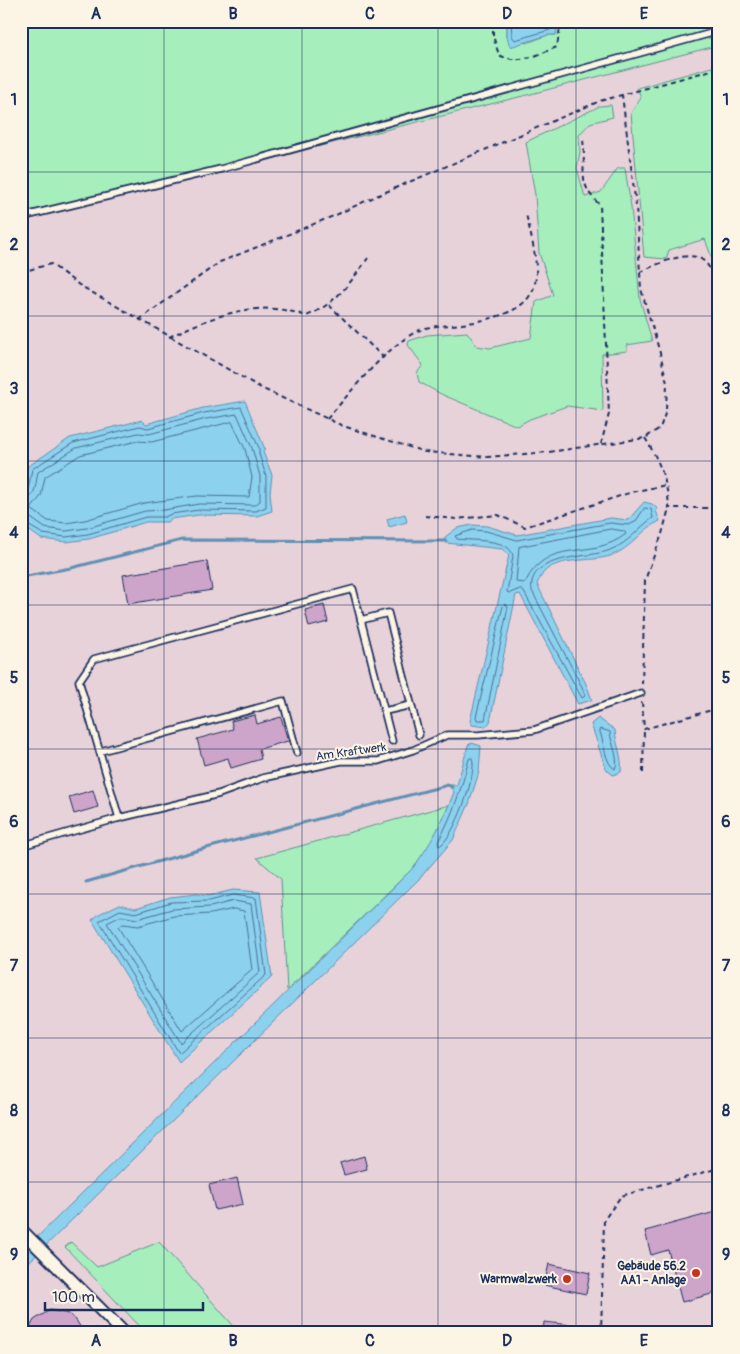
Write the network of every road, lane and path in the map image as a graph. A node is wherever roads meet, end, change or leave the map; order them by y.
1 (493, 21) edge
2 (561, 21) edge
3 (719, 31) edge
4 (719, 68) edge
5 (622, 95) junction
6 (583, 140) dead end
7 (526, 214) dead end
8 (21, 217) edge
9 (368, 258) dead end
10 (21, 272) edge
11 (640, 272) junction
12 (329, 305) junction
13 (719, 310) edge
14 (139, 320) junction
15 (169, 337) junction
16 (384, 358) junction
17 (327, 419) junction
18 (645, 438) junction
19 (601, 445) junction
20 (666, 485) junction
21 (669, 508) junction
22 (719, 508) edge
23 (425, 516) dead end
24 (361, 620) junction
25 (641, 693) junction
26 (411, 705) junction
27 (719, 708) edge
28 (385, 712) junction
29 (644, 729) junction
30 (419, 735) dead end
31 (392, 741) dead end
32 (100, 751) junction
33 (297, 753) dead end
34 (643, 773) dead end
35 (119, 818) junction
36 (21, 846) edge
37 (719, 1168) edge
38 (22, 1231) edge
39 (124, 1333) edge
40 (601, 1333) edge

1 - 2 path
3 - 8 lane
4 - 5 path
5 - 11 path
5 - 14 path
6 - 19 path
7 - 16 path
9 - 12 path
10 - 14 path
11 - 13 path
11 - 18 path
12 - 15 path
12 - 16 path
14 - 15 path
15 - 17 path
16 - 17 path
17 - 19 path
18 - 19 path
18 - 20 path
20 - 21 path
20 - 23 path
21 - 22 path
21 - 25 path
24 - 26 lane
24 - 28 lane
24 - 32 lane
25 - 29 path
25 - 35 lane, Am Kraftwerk
26 - 28 lane
26 - 30 lane
27 - 29 path
28 - 31 lane
29 - 34 path
32 - 33 lane
32 - 35 lane
35 - 36 lane, Am Kraftwerk
37 - 40 path
38 - 39 street

